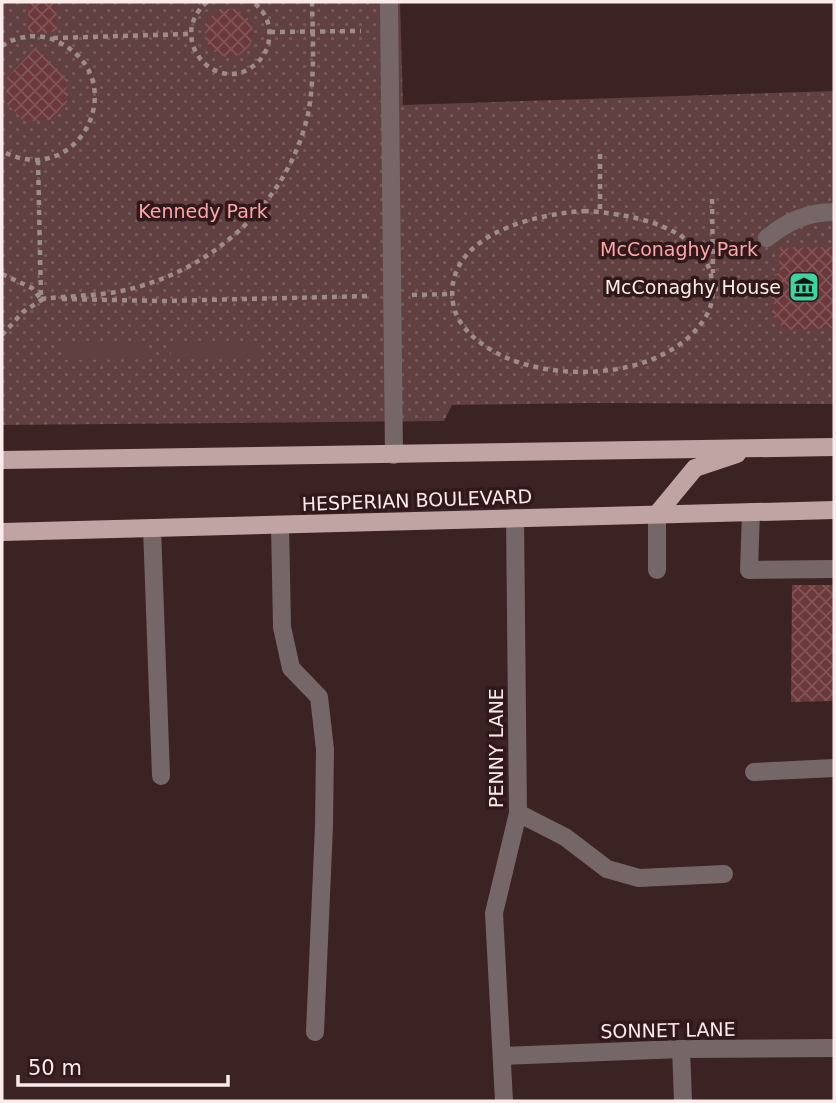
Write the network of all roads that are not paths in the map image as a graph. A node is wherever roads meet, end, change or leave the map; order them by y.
1 (389, 2) edge
2 (834, 212) edge
3 (767, 238) dead end
4 (834, 447) edge
5 (754, 449) junction
6 (394, 455) junction
7 (2, 460) edge
8 (834, 510) edge
9 (751, 512) junction
10 (657, 514) junction
11 (515, 518) junction
12 (280, 525) junction
13 (152, 528) junction
14 (2, 532) edge
15 (834, 569) edge
16 (657, 570) dead end
17 (834, 768) edge
18 (754, 772) dead end
19 (161, 776) dead end
20 (518, 813) junction
21 (724, 874) dead end
22 (315, 1032) dead end
23 (834, 1048) edge
24 (681, 1049) junction
25 (502, 1056) junction
26 (504, 1101) edge
27 (683, 1101) edge

1 - 6 street
2 - 3 street
4 - 5 main road
5 - 6 main road
5 - 10 main road
6 - 7 main road
8 - 9 main road, HESPERIAN BOULEVARD
9 - 10 main road, HESPERIAN BOULEVARD
9 - 15 street
10 - 11 main road, HESPERIAN BOULEVARD
10 - 16 street
11 - 12 main road, HESPERIAN BOULEVARD
11 - 20 street, PENNY LANE
12 - 13 main road, HESPERIAN BOULEVARD
12 - 22 street
13 - 14 main road, HESPERIAN BOULEVARD
13 - 19 street
17 - 18 street
20 - 21 street
20 - 25 street, PENNY LANE
23 - 24 street, SONNET LANE
24 - 25 street, SONNET LANE
24 - 27 street
25 - 26 street, PENNY LANE

